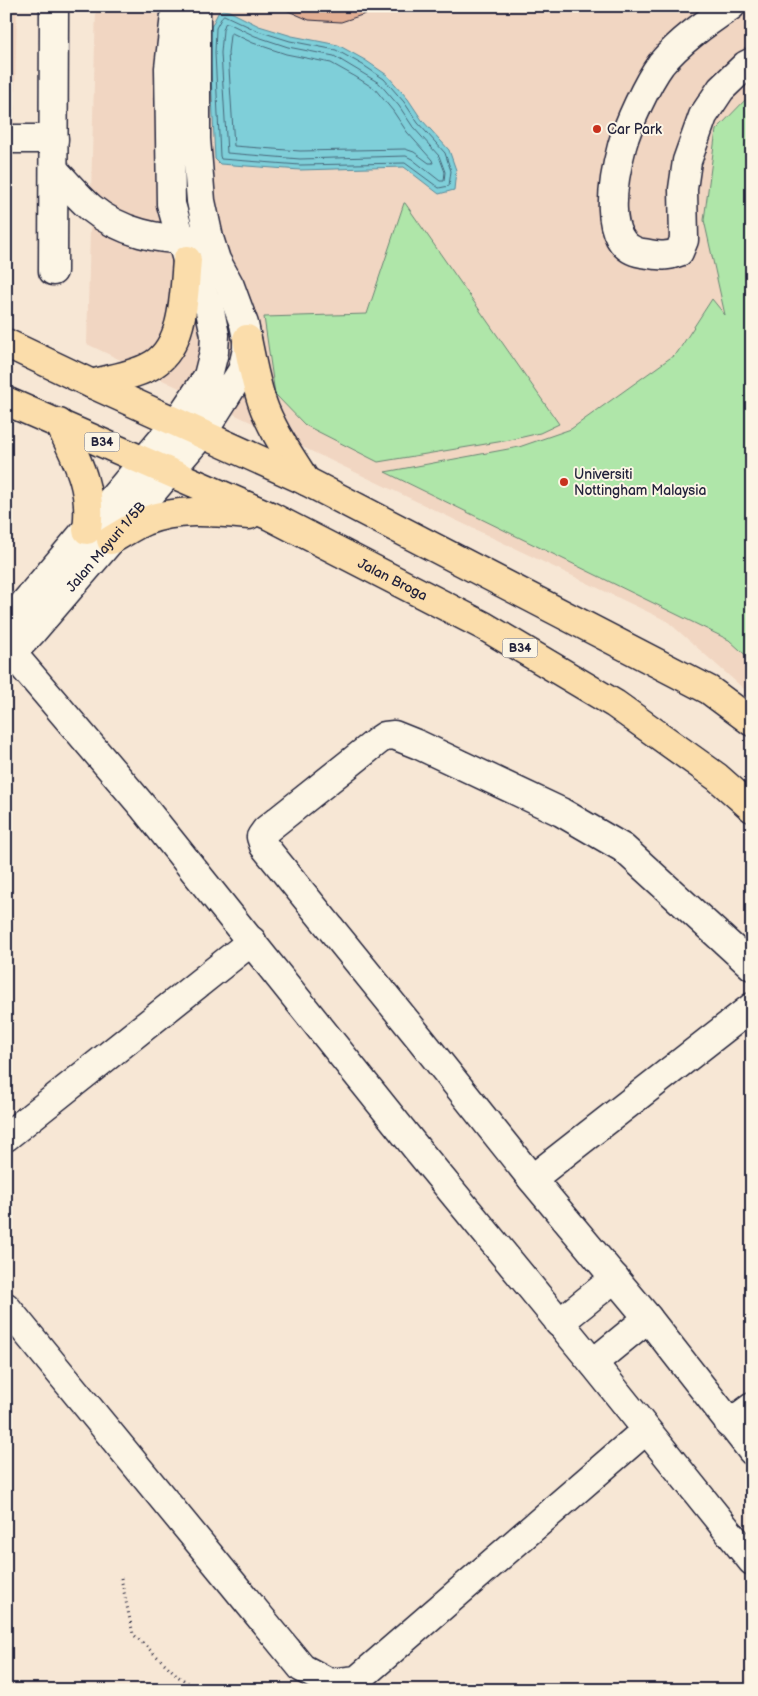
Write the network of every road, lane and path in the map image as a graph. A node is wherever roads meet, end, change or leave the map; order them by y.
1 (54, 6) edge
2 (176, 6) edge
3 (196, 6) edge
4 (731, 6) edge
5 (752, 62) edge
6 (6, 138) edge
7 (54, 139) junction
8 (54, 170) junction
9 (209, 238) junction
10 (184, 250) junction
11 (53, 271) dead end
12 (247, 339) junction
13 (6, 344) edge
14 (92, 384) junction
15 (6, 401) edge
16 (177, 422) junction
17 (59, 423) junction
18 (202, 434) junction
19 (145, 460) junction
20 (170, 472) junction
21 (306, 480) junction
22 (270, 516) junction
23 (99, 535) junction
24 (6, 622) edge
25 (8, 652) edge
26 (752, 722) edge
27 (752, 808) edge
28 (252, 941) junction
29 (752, 966) edge
30 (752, 1007) edge
31 (6, 1137) edge
32 (532, 1179) junction
33 (615, 1278) junction
34 (6, 1306) edge
35 (648, 1318) junction
36 (559, 1322) junction
37 (593, 1363) junction
38 (752, 1407) edge
39 (729, 1424) junction
40 (646, 1430) junction
41 (752, 1451) edge
42 (752, 1561) edge
43 (122, 1578) dead end
44 (199, 1690) edge

1 - 7 street
2 - 10 street, Jalan Mayuri 1/5B
3 - 9 street
4 - 5 street
6 - 7 street
7 - 8 street
8 - 10 street
8 - 11 street
9 - 10 street
9 - 12 street
10 - 14 main road
10 - 16 street, Jalan Mayuri 1/5B
12 - 18 street, Jalan Mayuri 1/5B
12 - 21 main road
13 - 14 main road
14 - 16 main road
15 - 17 main road, Jalan Broga / B34
16 - 18 main road
16 - 19 street, Jalan Mayuri 1/5B
17 - 19 main road, Jalan Broga / B34
17 - 23 main road
18 - 20 street, Jalan Mayuri 1/5B
18 - 21 main road
19 - 20 main road, Jalan Broga / B34
19 - 23 street, Jalan Mayuri 1/5B
20 - 22 main road, Jalan Broga / B34
20 - 23 street, Jalan Mayuri 1/5B
21 - 26 main road
22 - 23 main road
22 - 27 main road, Jalan Broga / B34
23 - 24 street, Jalan Mayuri 1/5B
23 - 25 street, Jalan Mayuri 1/5B
25 - 28 street
28 - 31 street
28 - 36 street
29 - 32 street
30 - 32 street
32 - 33 street
33 - 35 street
33 - 36 street
34 - 40 street
35 - 37 street
35 - 39 street
36 - 37 street
37 - 40 street
38 - 39 street
39 - 41 street
40 - 42 street
43 - 44 path

